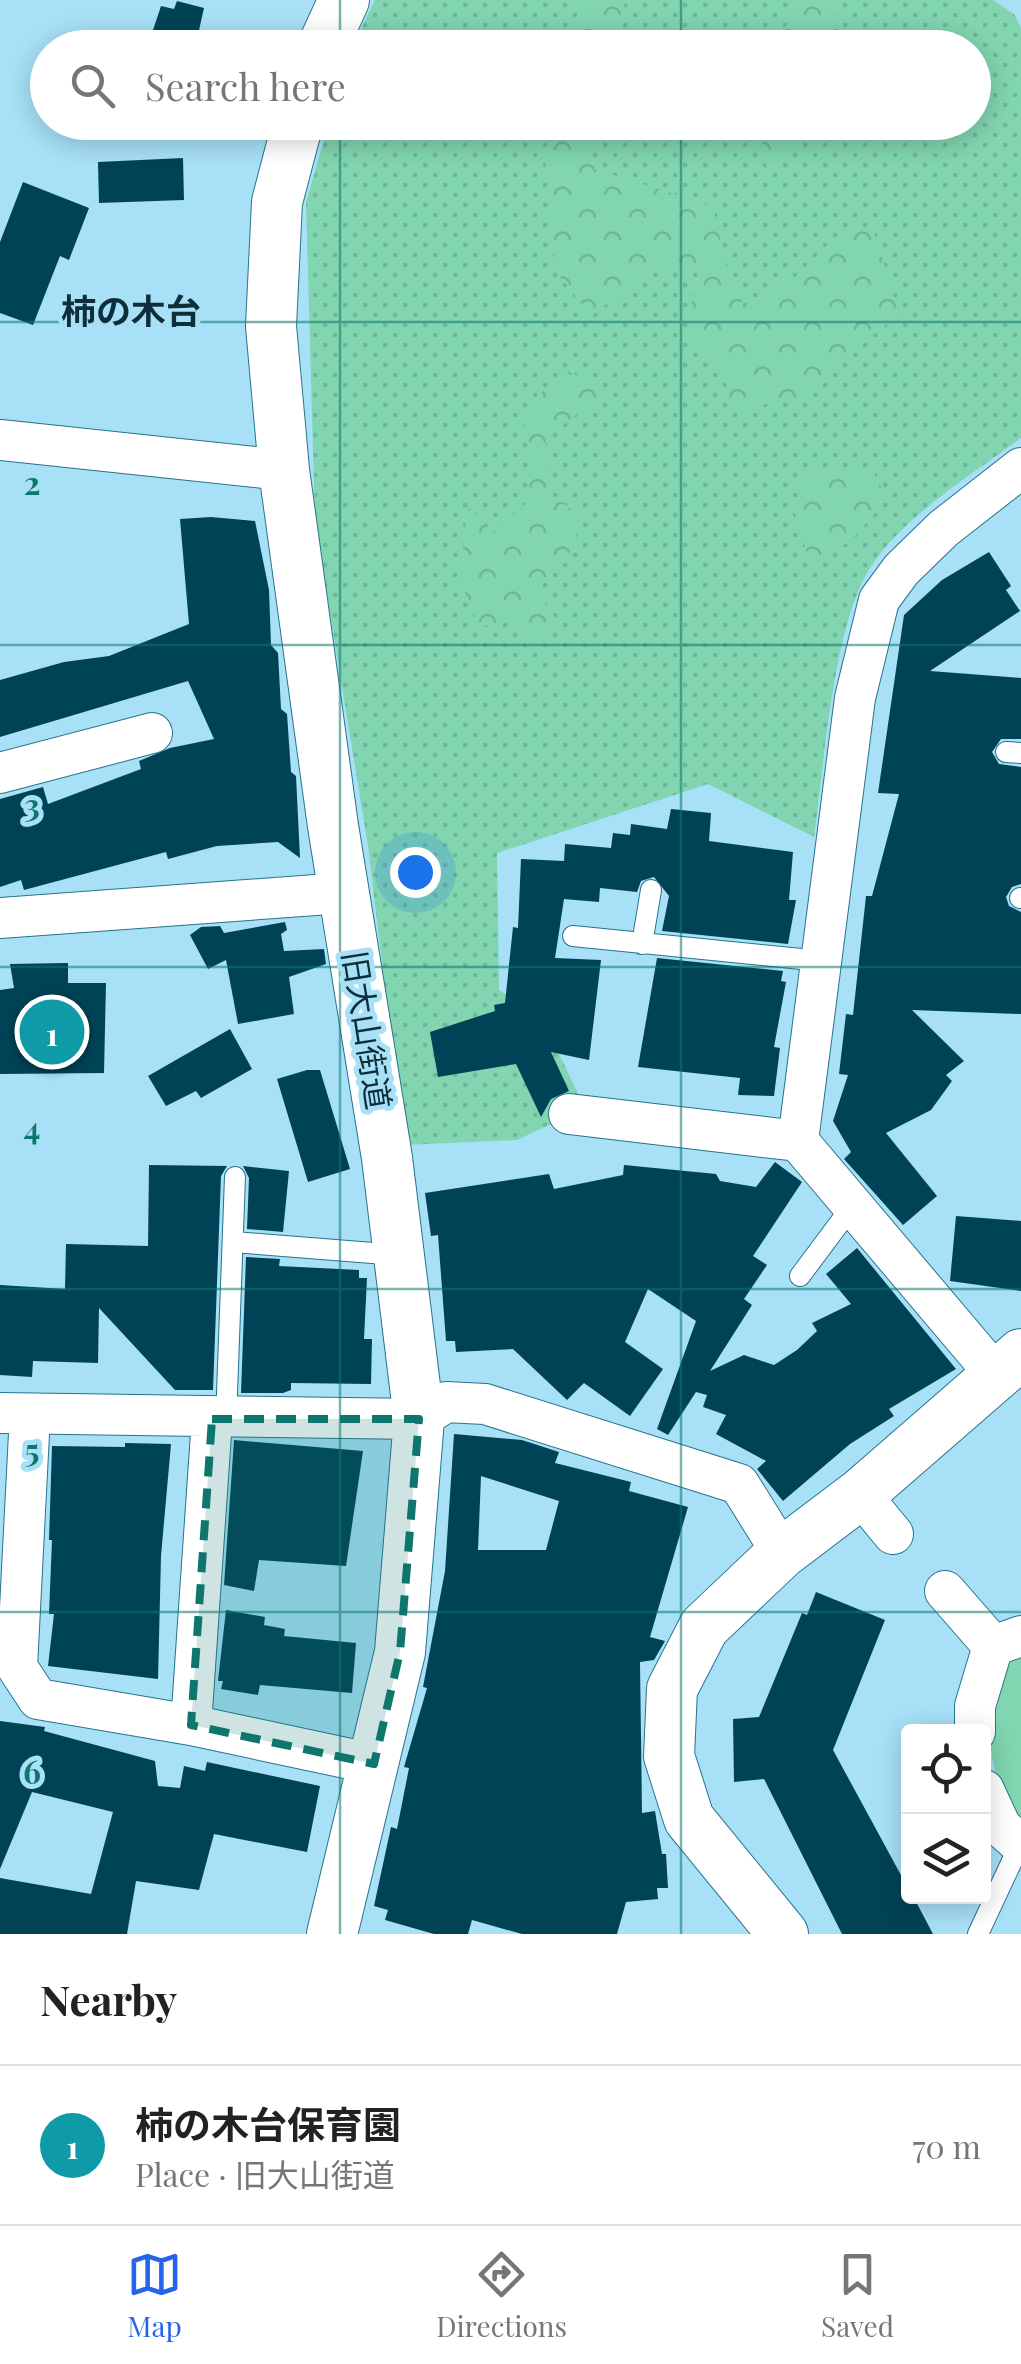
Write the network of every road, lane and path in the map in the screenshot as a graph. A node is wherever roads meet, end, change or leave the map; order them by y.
1 (344, 0) edge
2 (330, 30) edge
3 (293, 140) edge
4 (0, 440) edge
5 (1021, 468) edge
6 (284, 470) junction
7 (152, 733) dead end
8 (0, 773) edge
9 (651, 890) dead end
10 (343, 893) junction
11 (0, 918) edge
12 (574, 936) dead end
13 (642, 944) junction
14 (821, 962) junction
15 (569, 1114) dead end
16 (798, 1141) junction
17 (235, 1177) dead end
18 (852, 1206) junction
19 (233, 1242) junction
20 (398, 1255) junction
21 (800, 1276) dead end
22 (1008, 1364) edge
23 (15, 1413) edge
24 (219, 1420) junction
25 (420, 1420) junction
26 (860, 1494) junction
27 (893, 1534) dead end
28 (782, 1553) junction
29 (946, 1592) dead end
30 (1007, 1641) edge
31 (974, 1724) edge
32 (191, 1725) junction
33 (374, 1764) junction
34 (991, 1805) edge
35 (1021, 1845) edge
36 (332, 1934) edge
37 (783, 1934) edge
38 (978, 1934) edge

1 - 2 street
3 - 6 street, 旧大山街道
4 - 6 street
5 - 14 street
6 - 10 street, 旧大山街道
7 - 8 street
9 - 13 lane
10 - 11 street
10 - 20 street, 旧大山街道
12 - 13 lane
13 - 14 lane
14 - 16 street
15 - 16 street
16 - 18 street
17 - 19 lane
18 - 21 lane
18 - 22 street
19 - 20 lane
19 - 24 lane
20 - 25 street, 旧大山街道
22 - 26 street
23 - 24 street
23 - 32 street
24 - 25 street
24 - 32 street
25 - 28 street
25 - 33 street, 旧大山街道
26 - 27 street
26 - 28 street
28 - 37 street
29 - 30 street
30 - 31 street
32 - 33 street
33 - 36 street, 旧大山街道
34 - 35 street
35 - 38 lane

